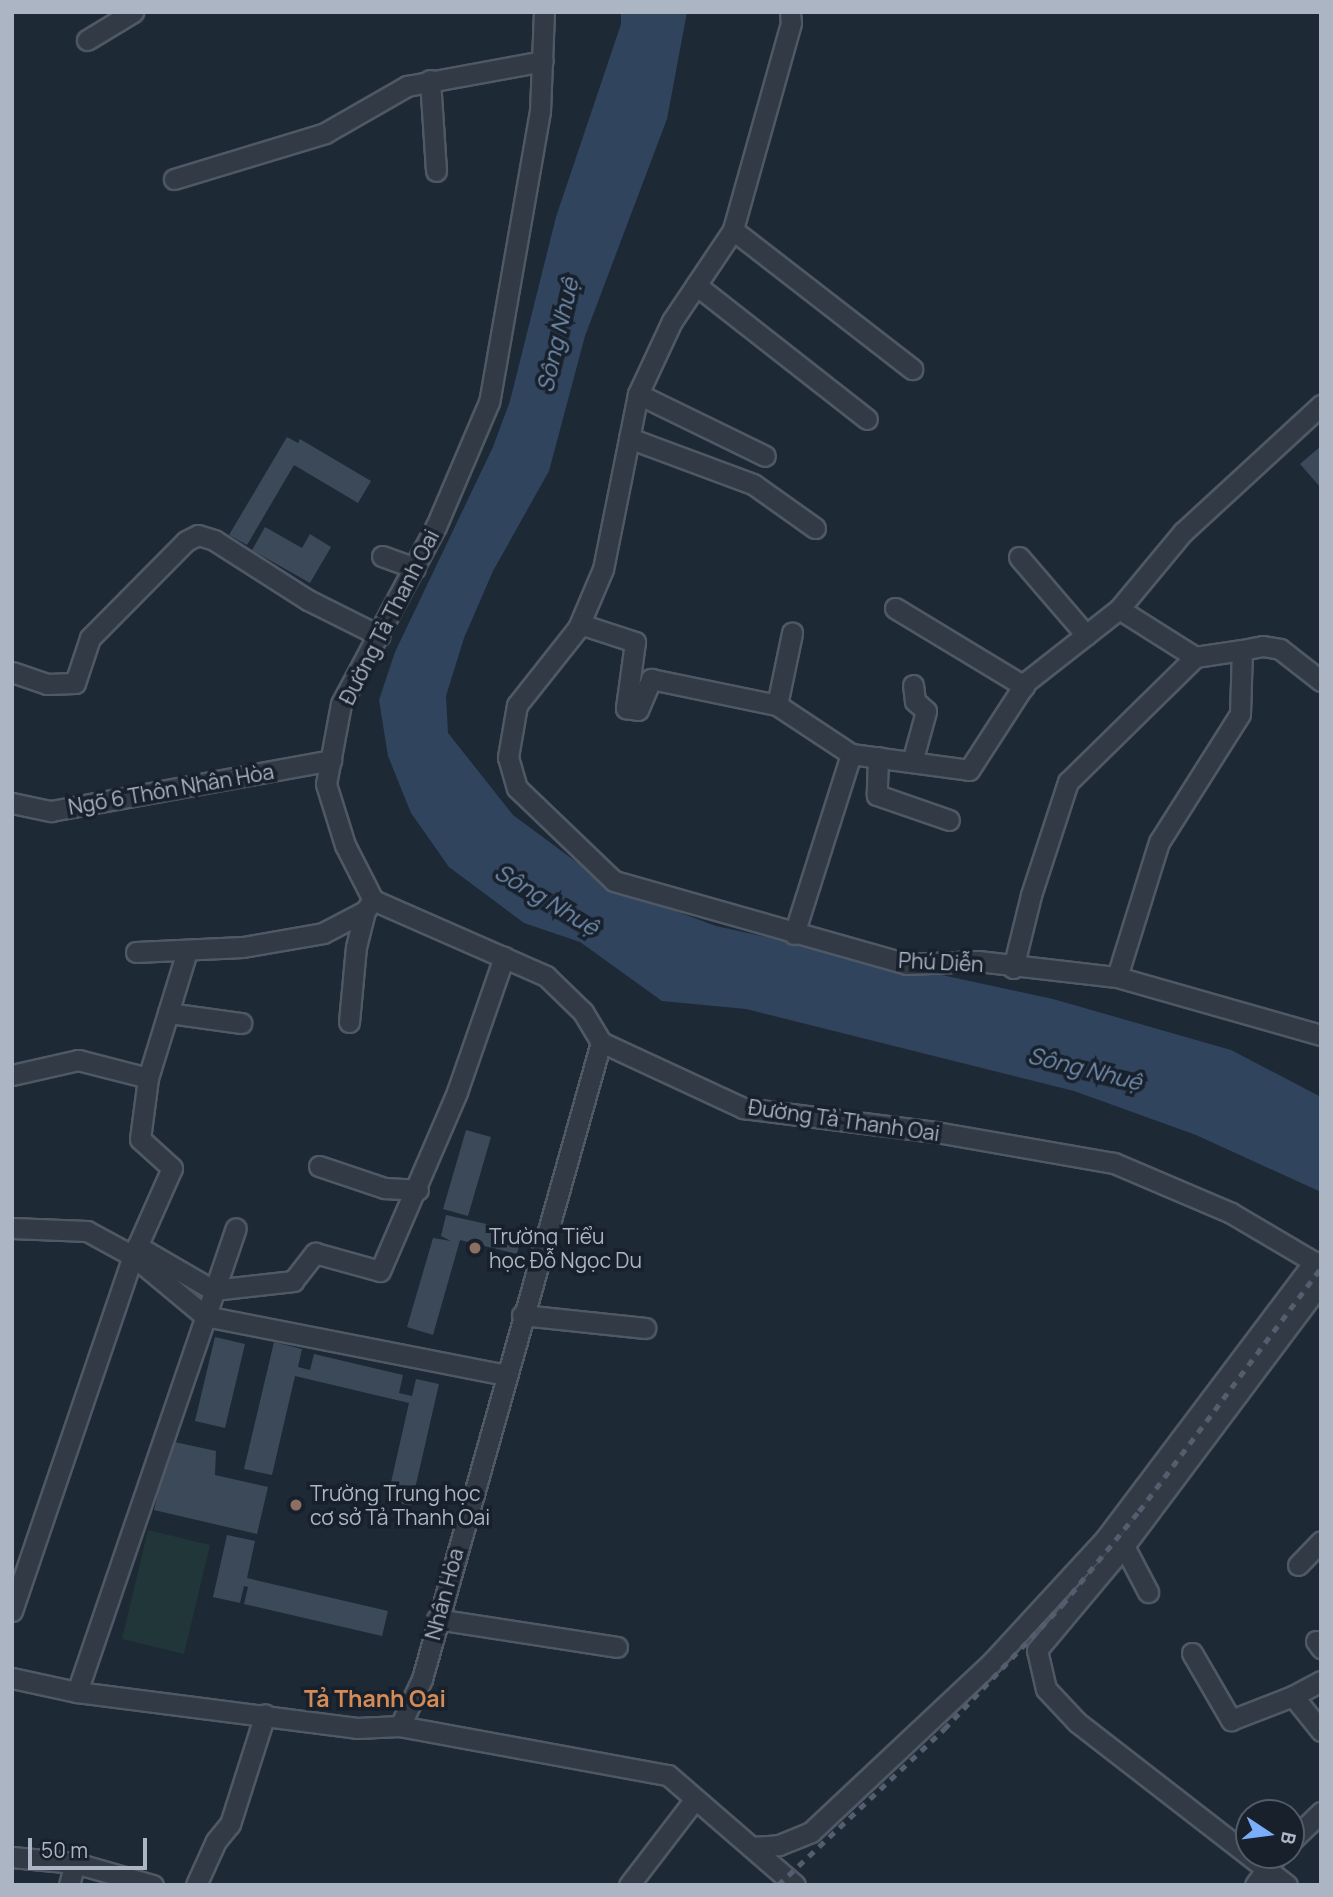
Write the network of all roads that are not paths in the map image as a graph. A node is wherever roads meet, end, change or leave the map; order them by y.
1 (134, 12) edge
2 (544, 12) edge
3 (790, 12) edge
4 (87, 40) dead end
5 (543, 61) junction
6 (430, 80) junction
7 (436, 171) dead end
8 (174, 179) dead end
9 (733, 230) junction
10 (696, 285) junction
11 (912, 369) dead end
12 (638, 394) junction
13 (1321, 404) edge
14 (867, 419) dead end
15 (629, 438) junction
16 (765, 456) dead end
17 (815, 528) dead end
18 (382, 556) dead end
19 (1019, 557) dead end
20 (415, 568) junction
21 (895, 608) dead end
22 (1119, 609) junction
23 (580, 624) junction
24 (792, 633) dead end
25 (1086, 635) junction
26 (380, 636) junction
27 (1242, 650) junction
28 (1195, 657) junction
29 (12, 672) edge
30 (1321, 681) edge
31 (914, 685) dead end
32 (1024, 687) junction
33 (777, 705) junction
34 (851, 754) junction
35 (878, 757) junction
36 (331, 761) junction
37 (912, 762) junction
38 (12, 803) edge
39 (949, 820) dead end
40 (369, 905) junction
41 (794, 934) junction
42 (187, 951) junction
43 (136, 952) dead end
44 (504, 957) junction
45 (1013, 968) junction
46 (1117, 977) junction
47 (168, 1013) junction
48 (349, 1021) dead end
49 (241, 1023) dead end
50 (1319, 1031) edge
51 (601, 1042) junction
52 (12, 1075) edge
53 (148, 1078) junction
54 (319, 1166) dead end
55 (418, 1190) junction
56 (12, 1228) edge
57 (236, 1228) dead end
58 (135, 1251) junction
59 (1318, 1264) edge
60 (1321, 1283) edge
61 (213, 1290) junction
62 (522, 1315) junction
63 (205, 1316) junction
64 (645, 1328) dead end
65 (505, 1375) junction
66 (1321, 1541) edge
67 (1124, 1546) junction
68 (1298, 1565) dead end
69 (1149, 1592) dead end
70 (12, 1611) edge
71 (437, 1619) junction
72 (618, 1647) dead end
73 (1192, 1653) dead end
74 (12, 1678) edge
75 (1321, 1681) edge
76 (77, 1692) junction
77 (1293, 1696) junction
78 (265, 1714) junction
79 (400, 1726) junction
80 (1321, 1731) edge
81 (695, 1799) junction
82 (1321, 1812) edge
83 (1305, 1827) edge
84 (1235, 1846) edge
85 (752, 1847) junction
86 (12, 1857) edge
87 (75, 1863) junction
88 (1265, 1869) edge
89 (69, 1885) edge
90 (153, 1885) edge
91 (196, 1885) edge
92 (629, 1885) edge
93 (795, 1885) edge
94 (1287, 1885) edge

1 - 4 street
2 - 5 street, Đường Tả Thanh Oai
3 - 9 street
5 - 6 street
5 - 20 street, Đường Tả Thanh Oai
6 - 7 street
6 - 8 street
9 - 10 street
9 - 11 street
10 - 12 street
10 - 14 street
12 - 15 street
12 - 16 street
13 - 22 street
15 - 17 street
15 - 23 street
18 - 20 street
19 - 25 street
20 - 26 street, Đường Tả Thanh Oai
21 - 32 street
22 - 25 street
22 - 28 street
23 - 33 street
23 - 41 street, Phú Diễn
24 - 33 street
25 - 32 street
26 - 29 street
26 - 36 street, Đường Tả Thanh Oai
27 - 28 street
27 - 30 street
27 - 46 street
28 - 45 street
31 - 37 street
32 - 37 street
33 - 34 street
34 - 35 street
34 - 41 street
35 - 37 street
35 - 39 street
36 - 38 street, Ngõ 6 Thôn Nhân Hòa
36 - 40 street, Đường Tả Thanh Oai
40 - 42 street
40 - 44 street
40 - 48 street
41 - 45 street, Phú Diễn
42 - 43 street
42 - 47 street
44 - 51 street
44 - 55 street
45 - 46 street, Phú Diễn
46 - 50 street, Phú Diễn
47 - 49 street
47 - 53 street
51 - 59 street, Đường Tả Thanh Oai
51 - 62 street, Nhân Hòa
52 - 53 street
53 - 58 street
54 - 55 street
55 - 61 street
56 - 58 street
57 - 61 street
58 - 61 street
58 - 63 street
58 - 70 street
59 - 85 street
60 - 67 street
61 - 63 street
62 - 64 street
62 - 65 street, Nhân Hòa
63 - 65 street
63 - 76 street
65 - 71 street, Nhân Hòa
66 - 68 street
67 - 69 street
67 - 84 street
71 - 72 street
71 - 79 street, Nhân Hòa
73 - 77 street
74 - 76 street
75 - 77 street
76 - 78 street
77 - 80 street
78 - 79 street
78 - 91 street
79 - 81 street
81 - 85 street
81 - 92 street
82 - 83 street
85 - 93 street
86 - 87 street
87 - 89 street
87 - 90 street
88 - 94 street

